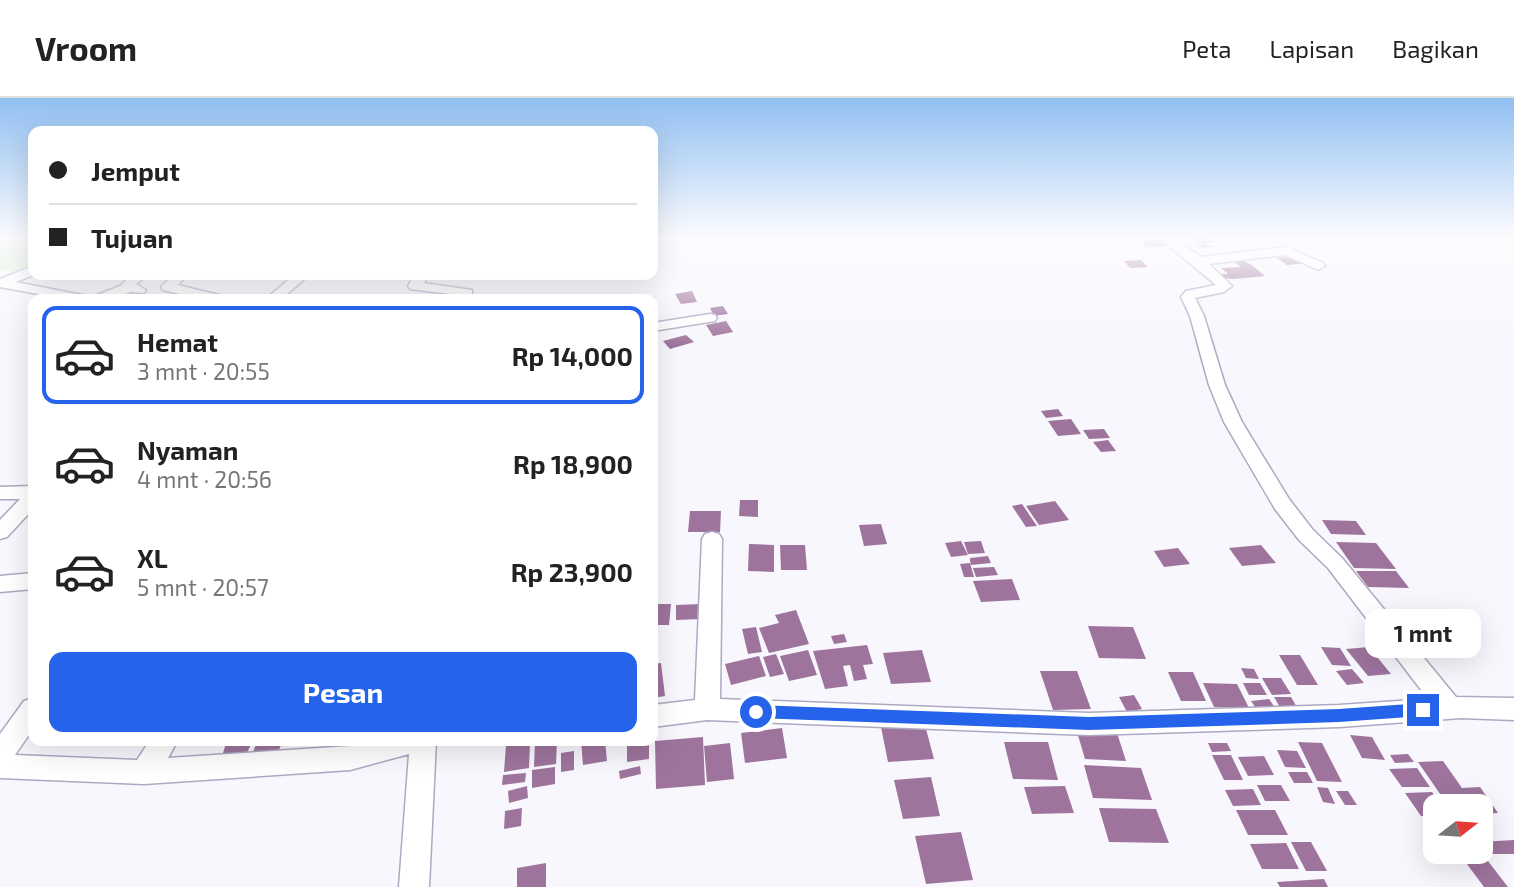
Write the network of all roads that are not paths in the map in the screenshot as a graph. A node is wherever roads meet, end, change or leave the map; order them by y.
1 (23, 274) edge
2 (1212, 274) edge
3 (133, 280) edge
4 (175, 280) edge
5 (296, 280) edge
6 (418, 280) edge
7 (0, 283) edge
8 (59, 294) edge
9 (116, 294) edge
10 (197, 294) edge
11 (280, 294) edge
12 (467, 294) edge
13 (710, 318) dead end
14 (658, 326) edge
15 (0, 493) edge
16 (28, 495) edge
17 (28, 501) edge
18 (0, 532) edge
19 (712, 538) dead end
20 (28, 581) edge
21 (0, 584) edge
22 (1450, 708) junction
23 (707, 709) junction
24 (1514, 709) edge
25 (658, 715) edge
26 (28, 716) edge
27 (161, 746) edge
28 (398, 746) edge
29 (422, 746) edge
30 (0, 755) edge
31 (0, 766) edge
32 (144, 772) junction
33 (414, 887) edge

1 - 7 street
2 - 22 street
3 - 9 street
4 - 10 street
5 - 11 street
6 - 12 street
7 - 8 street
13 - 14 street
15 - 16 street
17 - 18 street
19 - 23 street
20 - 21 street
22 - 23 street
22 - 24 street
23 - 25 street
26 - 30 street
27 - 32 street
28 - 32 street
29 - 33 street
31 - 32 street

